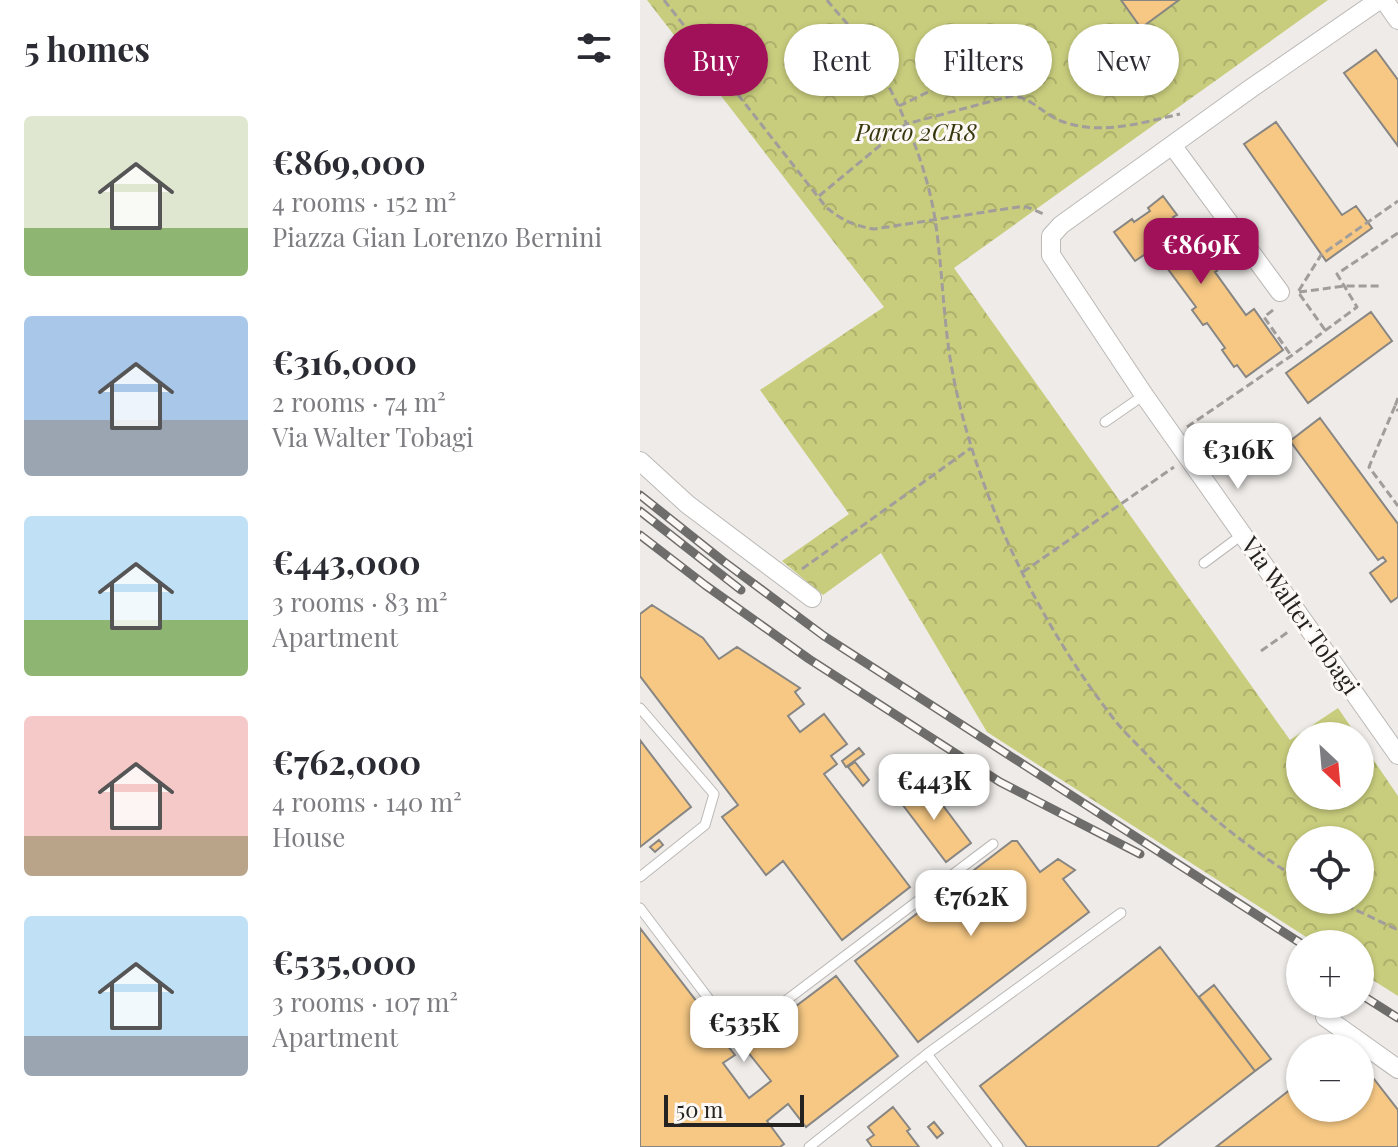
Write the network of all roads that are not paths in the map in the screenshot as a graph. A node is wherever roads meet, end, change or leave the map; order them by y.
1 (1381, 0) edge
2 (1398, 20) edge
3 (1172, 145) junction
4 (1289, 292) road end
5 (1144, 395) junction
6 (1105, 422) dead end
7 (640, 461) edge
8 (1243, 534) junction
9 (1204, 563) dead end
10 (812, 598) dead end
11 (640, 708) edge
12 (1398, 755) edge
13 (993, 844) dead end
14 (640, 877) edge
15 (640, 908) edge
16 (1121, 913) dead end
17 (1326, 1018) edge
18 (927, 1054) junction
19 (1398, 1069) edge
20 (809, 1147) edge
21 (998, 1147) edge

1 - 2 street
1 - 3 street
3 - 4 street
3 - 5 street, Via Walter Tobagi
5 - 6 lane
5 - 8 street, Via Walter Tobagi
7 - 10 street
8 - 9 lane
8 - 12 street, Via Walter Tobagi
11 - 14 lane
13 - 15 lane
16 - 18 lane
17 - 19 street
18 - 20 lane
18 - 21 lane

